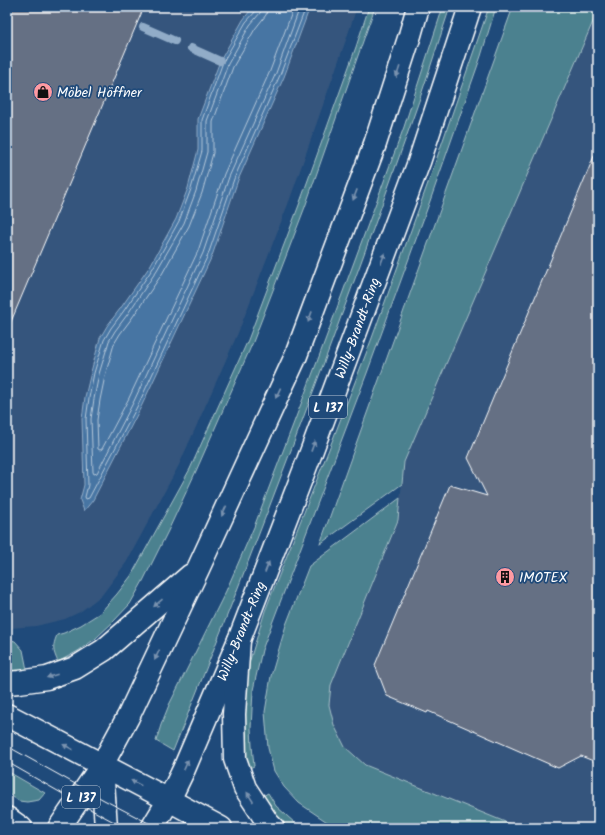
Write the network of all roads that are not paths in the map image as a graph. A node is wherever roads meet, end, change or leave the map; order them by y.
1 (418, 7) edge
2 (470, 7) edge
3 (198, 569) junction
4 (238, 640) junction
5 (7, 683) edge
6 (7, 715) edge
7 (102, 765) junction
8 (169, 800) junction
9 (7, 818) edge
10 (149, 827) edge
11 (21, 828) edge
12 (59, 828) edge
13 (106, 828) edge
14 (221, 828) edge
15 (273, 828) edge

1 -> 3 main road, L 137
4 -> 2 main road, Willy-Brandt-Ring / L 137
3 -> 5 main road
3 -> 7 main road, L 137
8 -> 4 main road, Willy-Brandt-Ring / L 137
15 -> 4 main road
7 -> 6 main road
8 -> 7 main road
7 - 12 main road, L 137
7 - 13 main road
8 - 10 main road, L 137
8 - 14 main road
9 - 11 main road

